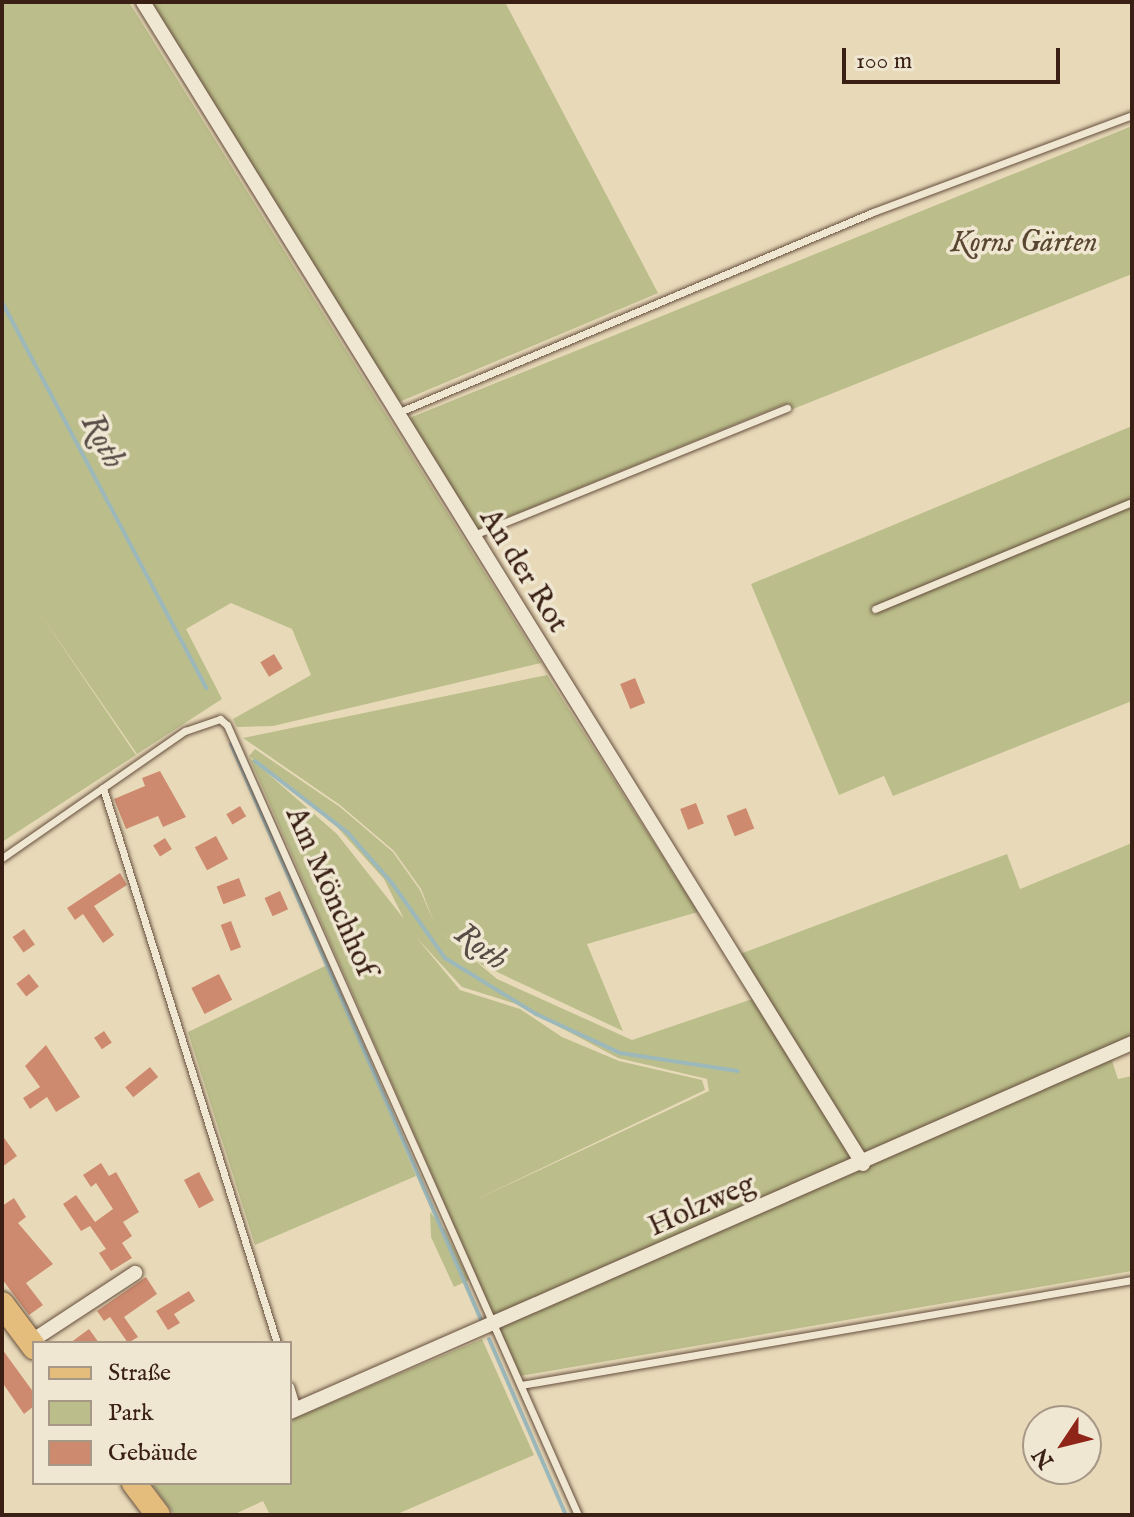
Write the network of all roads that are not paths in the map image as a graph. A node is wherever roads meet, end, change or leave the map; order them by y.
1 (143, 2) edge
2 (1132, 115) edge
3 (787, 408) dead end
4 (395, 414) junction
5 (1132, 502) edge
6 (471, 536) junction
7 (875, 609) dead end
8 (103, 788) junction
9 (2, 858) edge
10 (1132, 1043) edge
11 (863, 1164) junction
12 (135, 1273) dead end
13 (1132, 1280) edge
14 (3, 1308) edge
15 (494, 1326) junction
16 (38, 1341) edge
17 (276, 1341) edge
18 (32, 1345) edge
19 (521, 1385) junction
20 (293, 1411) edge
21 (136, 1485) edge
22 (158, 1515) edge
23 (578, 1515) edge

1 - 4 street, An der Rot
2 - 4 lane
3 - 6 lane
4 - 6 street, An der Rot
5 - 7 lane
6 - 11 street, An der Rot
8 - 9 lane, Am Mönchhof
8 - 15 lane, Am Mönchhof
8 - 17 lane
10 - 11 street, Holzweg
11 - 15 street, Holzweg
12 - 16 street
13 - 19 lane
14 - 18 main road
15 - 19 lane
15 - 20 street, Holzweg
19 - 23 lane
21 - 22 main road

